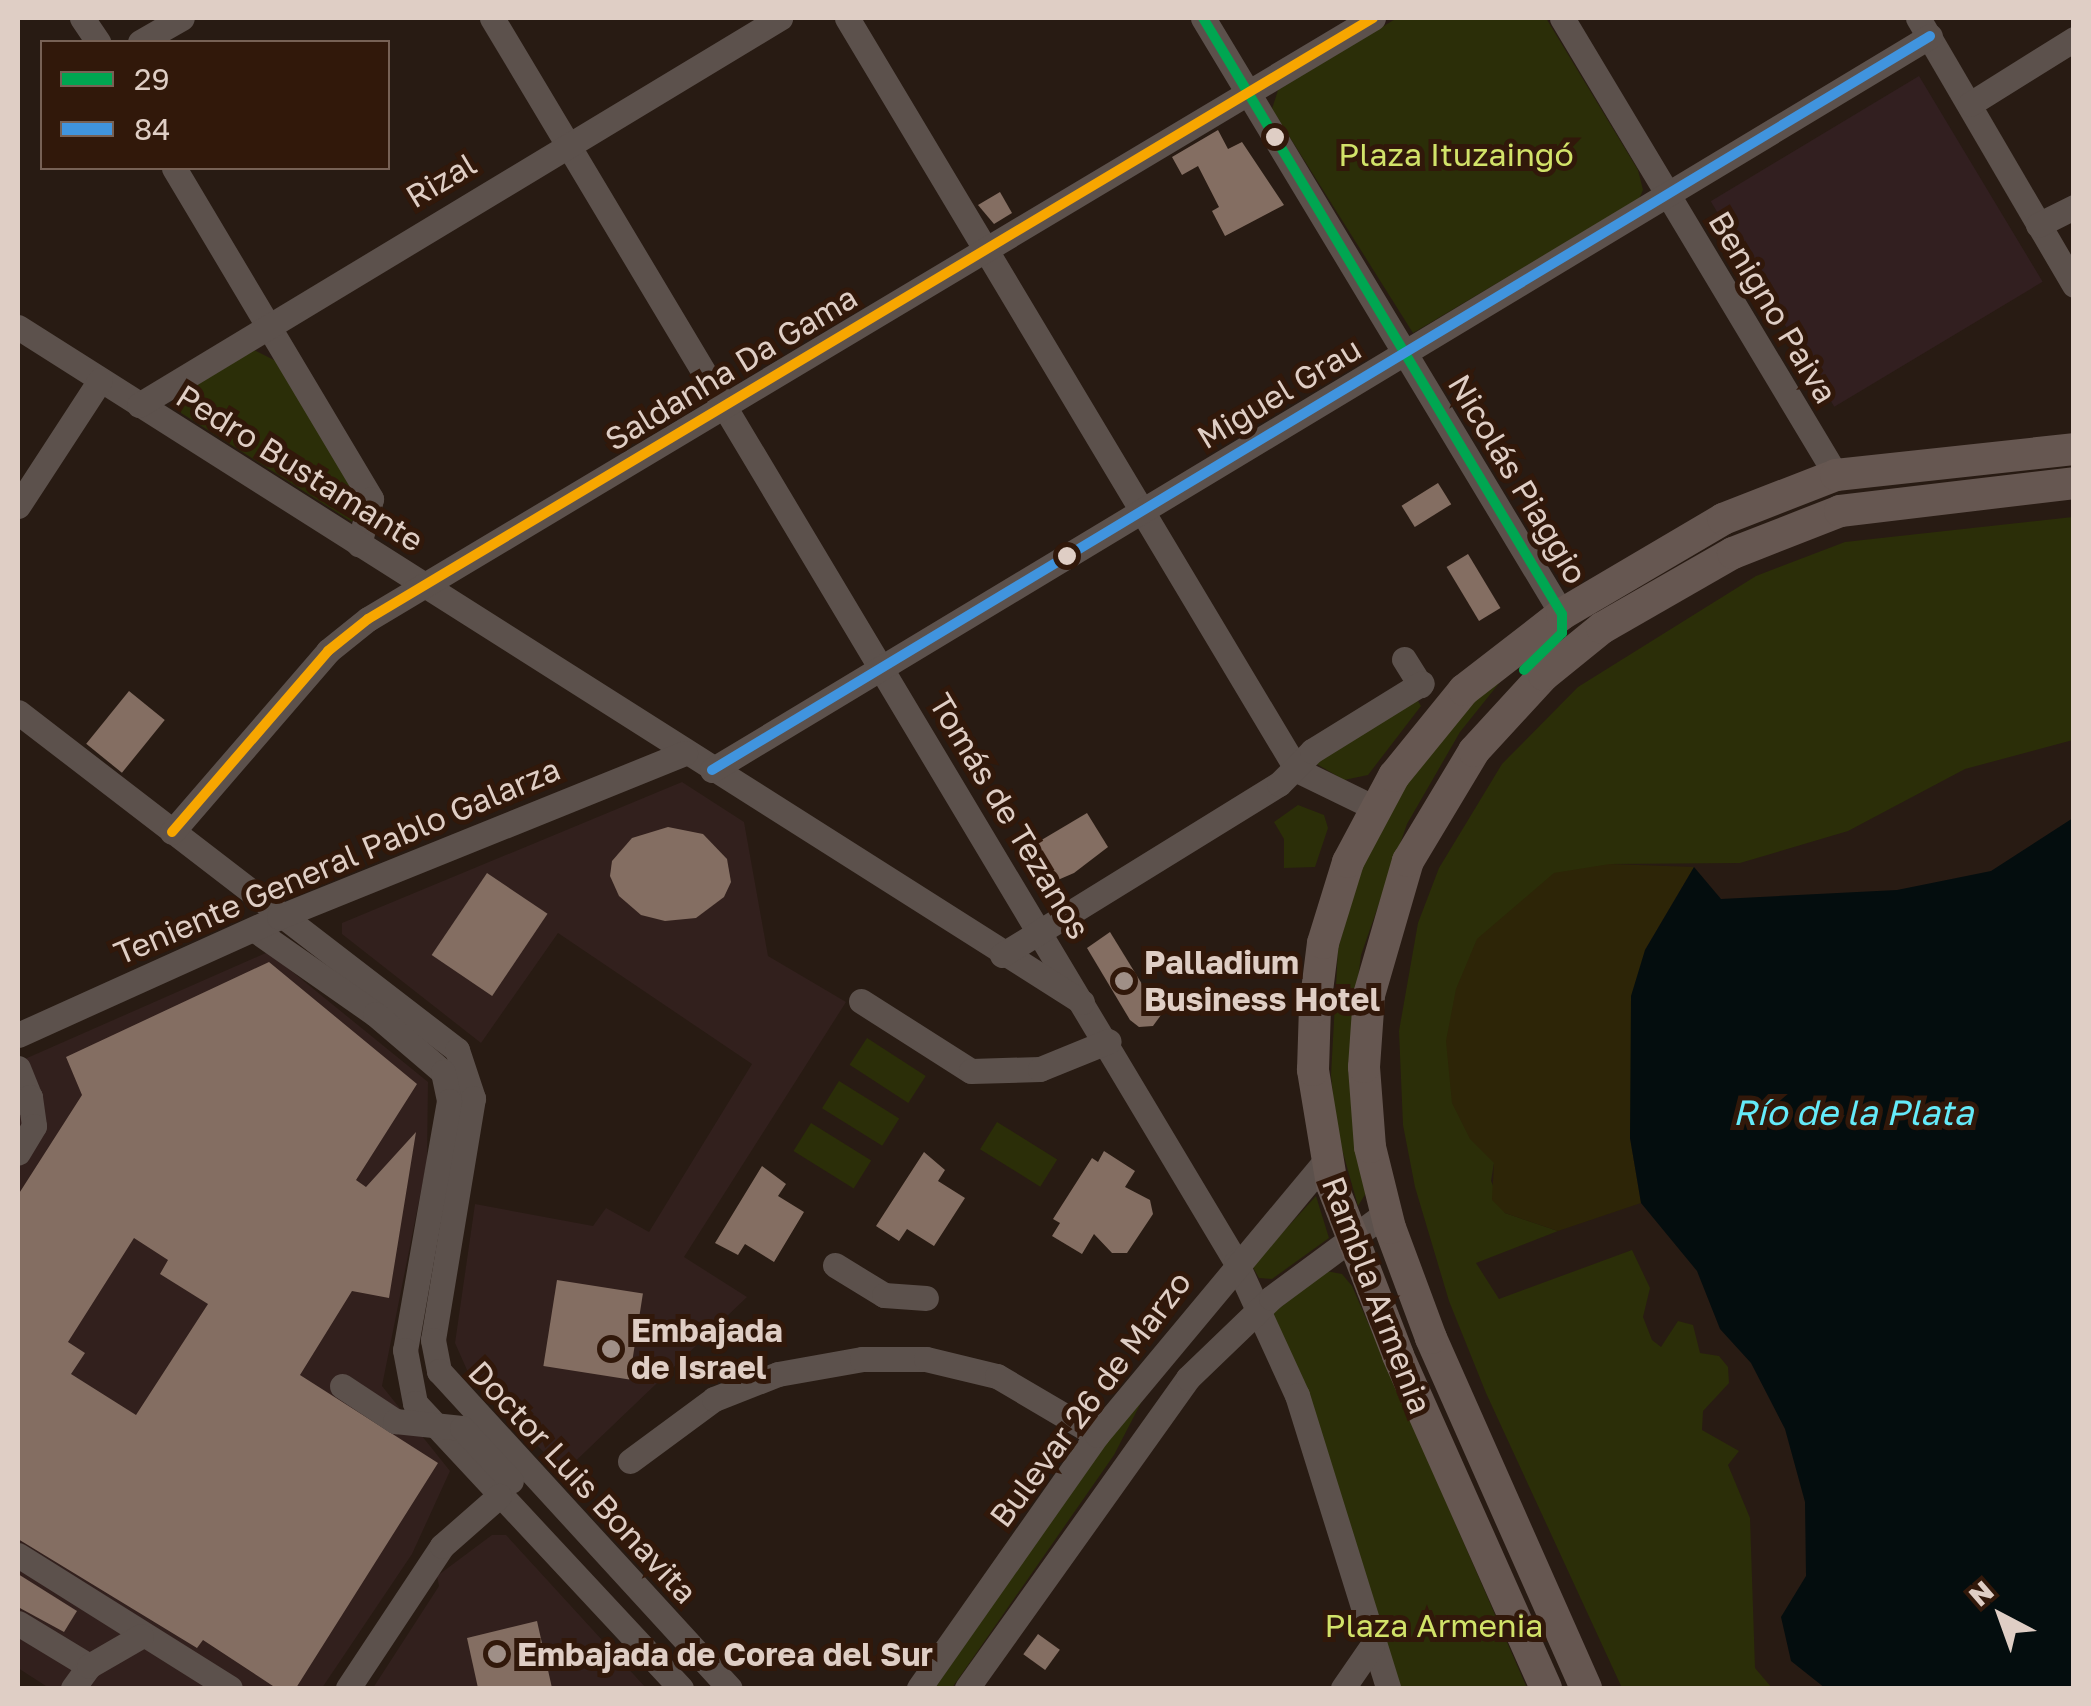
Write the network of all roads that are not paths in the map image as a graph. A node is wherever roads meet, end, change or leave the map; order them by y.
1 (82, 18) edge
2 (182, 18) edge
3 (492, 18) edge
4 (780, 18) edge
5 (846, 18) edge
6 (1203, 18) edge
7 (1373, 18) edge
8 (1562, 18) edge
9 (1924, 27) edge
10 (2074, 39) edge
11 (97, 40) edge
12 (144, 40) edge
13 (1248, 92) junction
14 (1970, 104) junction
15 (566, 142) junction
16 (175, 170) edge
17 (1670, 199) junction
18 (2074, 207) edge
19 (2038, 225) junction
20 (987, 252) junction
21 (2074, 285) edge
22 (268, 323) junction
23 (18, 327) edge
24 (1405, 355) junction
25 (100, 380) junction
26 (139, 405) junction
27 (725, 410) junction
28 (2074, 450) edge
29 (1836, 475) junction
30 (2074, 483) edge
31 (18, 506) edge
32 (1143, 513) junction
33 (358, 544) junction
34 (424, 585) junction
35 (1562, 614) junction
36 (1404, 659) dead end
37 (881, 667) junction
38 (18, 712) edge
39 (685, 753) junction
40 (712, 770) junction
41 (1297, 770) junction
42 (1439, 804) junction
43 (1374, 808) junction
44 (172, 832) junction
45 (279, 917) junction
46 (254, 930) junction
47 (1041, 930) junction
48 (1002, 955) junction
49 (861, 1000) dead end
50 (1086, 1005) junction
51 (18, 1035) edge
52 (1108, 1042) junction
53 (18, 1068) edge
54 (24, 1100) edge
55 (18, 1153) edge
56 (1326, 1160) junction
57 (1386, 1213) junction
58 (1351, 1240) junction
59 (1236, 1262) junction
60 (835, 1264) dead end
61 (926, 1298) dead end
62 (1258, 1309) junction
63 (342, 1386) dead end
64 (434, 1427) junction
65 (1098, 1435) junction
66 (630, 1460) dead end
67 (498, 1496) junction
68 (588, 1538) junction
69 (18, 1555) edge
70 (564, 1565) junction
71 (652, 1606) junction
72 (18, 1623) edge
73 (141, 1636) junction
74 (1372, 1646) junction
75 (658, 1665) junction
76 (88, 1677) edge
77 (73, 1688) edge
78 (230, 1688) edge
79 (348, 1688) edge
80 (680, 1688) edge
81 (706, 1688) edge
82 (729, 1688) edge
83 (919, 1688) edge
84 (967, 1688) edge
85 (1343, 1688) edge
86 (1388, 1688) edge
87 (1546, 1688) edge
88 (1586, 1688) edge

1 - 11 street
2 - 12 street
3 - 15 street, Tomás de Tezanos
4 - 15 street, Rizal
5 - 20 street
6 - 13 street, Nicolás Piaggio
7 - 13 street, Saldanha Da Gama
8 - 17 street, Benigno Paiva
9 - 14 street
9 - 17 street, Miguel Grau
10 - 14 street
13 - 20 street, Saldanha Da Gama
13 - 24 street, Nicolás Piaggio
14 - 19 street
15 - 22 street, Rizal
15 - 27 street, Tomás de Tezanos
16 - 22 street
17 - 24 street, Miguel Grau
17 - 29 street, Benigno Paiva
18 - 19 street
19 - 21 street
20 - 27 street, Saldanha Da Gama
20 - 32 street
22 - 26 street, Rizal
22 - 33 street
23 - 25 street, Pedro Bustamante
24 - 32 street, Miguel Grau
24 - 35 street, Nicolás Piaggio
25 - 26 street, Pedro Bustamante
25 - 31 street
26 - 33 street, Pedro Bustamante
27 - 34 street, Saldanha Da Gama
27 - 37 street, Tomás de Tezanos
28 - 29 main road, Rambla Armenia
29 - 35 main road, Rambla Armenia
30 - 42 main road, Rambla Armenia
32 - 37 street, Miguel Grau
32 - 41 street
33 - 34 street, Pedro Bustamante
34 - 39 street, Pedro Bustamante
34 - 44 street, Saldanha Da Gama
35 - 42 main road
35 - 43 main road, Rambla Armenia
36 - 41 street
37 - 40 street, Miguel Grau
37 - 47 street, Tomás de Tezanos
38 - 44 street, Doctor Luis Bonavita
39 - 40 street, Pedro Bustamante
39 - 45 street, Teniente General Pablo Galarza
40 - 48 street, Pedro Bustamante
41 - 43 street
41 - 47 street
42 - 57 main road, Rambla Armenia
43 - 56 main road, Rambla Armenia
44 - 45 street, Doctor Luis Bonavita
45 - 46 street, Teniente General Pablo Galarza
45 - 68 street, Doctor Luis Bonavita
46 - 51 street, Teniente General Pablo Galarza
46 - 64 street
47 - 48 street
47 - 50 street, Tomás de Tezanos
48 - 50 street, Pedro Bustamante
49 - 52 street
50 - 52 street, Tomás de Tezanos
52 - 59 street, Tomás de Tezanos
53 - 54 street
54 - 55 street
56 - 58 main road, Rambla Armenia
56 - 59 street, Bulevar 26 de Marzo
57 - 58 street, Bulevar 26 de Marzo
57 - 88 main road, Rambla Armenia
58 - 62 street, Bulevar 26 de Marzo
58 - 87 main road, Rambla Armenia
59 - 62 street, Tomás de Tezanos
59 - 65 street, Bulevar 26 de Marzo
60 - 61 street
62 - 74 street, Tomás de Tezanos
62 - 84 street, Bulevar 26 de Marzo
63 - 64 street
64 - 67 street
64 - 68 street
65 - 66 street
65 - 83 street, Bulevar 26 de Marzo
67 - 70 street
67 - 79 street
68 - 71 street, Doctor Luis Bonavita
69 - 73 street
70 - 71 street
70 - 75 street
71 - 82 street, Doctor Luis Bonavita
72 - 76 street
73 - 76 street
73 - 78 street
74 - 85 street
74 - 86 street, Tomás de Tezanos
75 - 80 street
75 - 81 street
76 - 77 street

